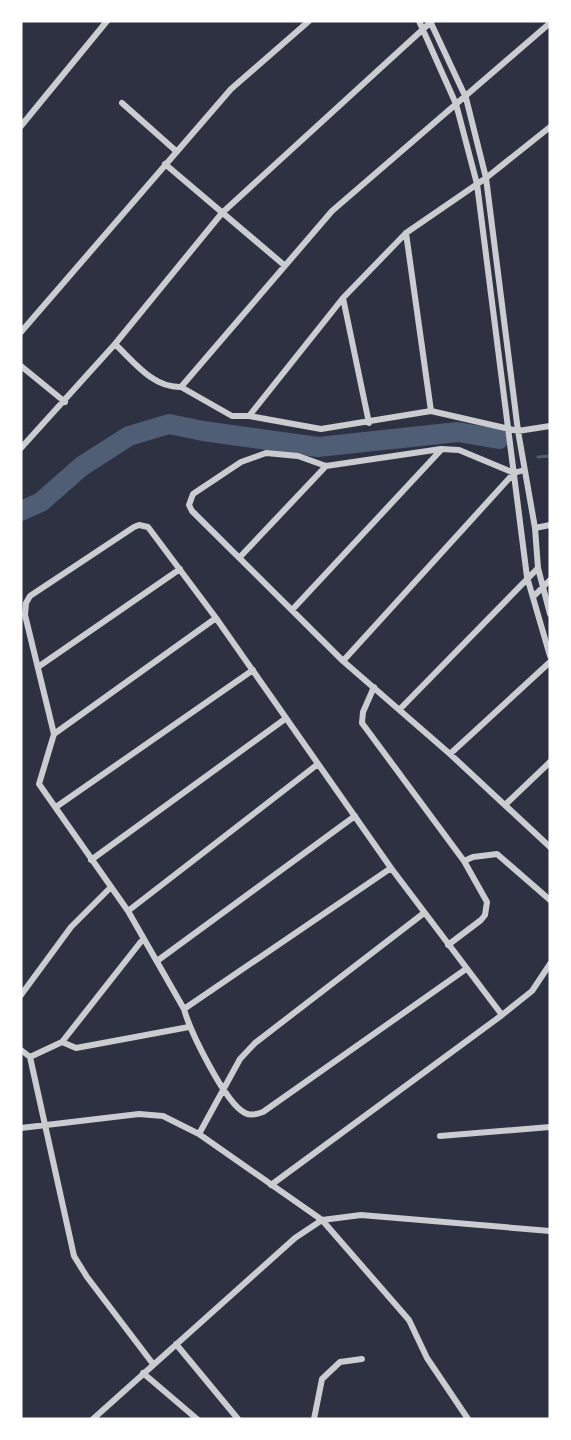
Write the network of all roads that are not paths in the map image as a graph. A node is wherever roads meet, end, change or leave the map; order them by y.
1 (107, 21) edge
2 (309, 21) edge
3 (419, 21) edge
4 (431, 21) edge
5 (550, 23) edge
6 (423, 28) junction
7 (466, 98) junction
8 (122, 103) dead end
9 (456, 104) junction
10 (21, 126) edge
11 (550, 127) edge
12 (176, 151) junction
13 (165, 164) junction
14 (486, 178) junction
15 (477, 184) junction
16 (222, 213) junction
17 (406, 233) junction
18 (284, 265) junction
19 (343, 298) junction
20 (21, 332) edge
21 (115, 345) junction
22 (21, 366) edge
23 (181, 387) junction
24 (65, 402) junction
25 (431, 411) junction
26 (249, 416) junction
27 (369, 423) junction
28 (550, 426) edge
29 (507, 427) junction
30 (518, 431) junction
31 (21, 448) edge
32 (441, 449) junction
33 (326, 466) junction
34 (524, 470) junction
35 (514, 473) junction
36 (550, 525) edge
37 (535, 528) junction
38 (240, 557) junction
39 (538, 568) junction
40 (180, 569) junction
41 (527, 577) junction
42 (550, 580) edge
43 (543, 589) junction
44 (533, 597) junction
45 (292, 610) junction
46 (550, 614) edge
47 (216, 618) junction
48 (550, 656) edge
49 (343, 661) junction
50 (550, 662) edge
51 (38, 667) junction
52 (253, 670) junction
53 (374, 687) junction
54 (400, 709) junction
55 (285, 719) junction
56 (54, 734) junction
57 (450, 754) junction
58 (550, 762) edge
59 (318, 764) junction
60 (505, 805) junction
61 (56, 807) junction
62 (355, 816) junction
63 (550, 847) edge
64 (91, 860) junction
65 (464, 861) junction
66 (391, 868) junction
67 (110, 888) junction
68 (550, 900) edge
69 (128, 911) junction
70 (424, 913) junction
71 (143, 939) junction
72 (448, 945) junction
73 (157, 961) junction
74 (550, 964) edge
75 (466, 969) junction
76 (21, 995) edge
77 (184, 1009) junction
78 (502, 1015) junction
79 (189, 1027) junction
80 (62, 1042) junction
81 (21, 1050) edge
82 (30, 1057) junction
83 (223, 1089) junction
84 (45, 1126) junction
85 (550, 1127) edge
86 (21, 1128) edge
87 (199, 1134) junction
88 (440, 1136) dead end
89 (271, 1185) junction
90 (322, 1220) junction
91 (550, 1231) edge
92 (176, 1344) junction
93 (362, 1359) dead end
94 (153, 1364) junction
95 (143, 1373) junction
96 (93, 1419) edge
97 (197, 1419) edge
98 (238, 1419) edge
99 (314, 1419) edge
100 (468, 1419) edge

1 - 10 street
2 - 12 street
3 - 6 street
4 - 6 street
4 - 7 street
5 - 7 street
6 - 9 street
6 - 16 street
7 - 9 street
7 - 14 street
8 - 12 street
9 - 15 street
9 - 18 street
11 - 14 street
12 - 13 street
13 - 16 street
13 - 20 street
14 - 15 street
14 - 30 street
15 - 17 street
15 - 29 street
16 - 18 street
16 - 21 street
17 - 19 street
17 - 25 street
18 - 23 street
19 - 26 street
19 - 27 street
21 - 23 street
21 - 24 street
22 - 24 street
23 - 26 street
24 - 31 street
25 - 27 street
25 - 29 street
26 - 27 street
28 - 30 street
29 - 30 street
29 - 35 street
30 - 34 street
32 - 33 street
32 - 35 street
32 - 45 street
33 - 38 street
33 - 38 street
34 - 35 street
34 - 37 street
35 - 41 street
35 - 49 street
36 - 37 street
37 - 39 street
38 - 45 street
39 - 41 street
39 - 43 street
40 - 47 street
40 - 51 street
40 - 51 street
41 - 44 street
41 - 54 street
42 - 43 street
43 - 44 street
43 - 46 street
44 - 48 street
45 - 49 street
47 - 52 street
47 - 56 street
49 - 53 street
50 - 57 street
51 - 56 street
52 - 55 street
52 - 61 street
53 - 54 street
53 - 65 street
54 - 57 street
55 - 59 street
55 - 64 street
56 - 61 street
57 - 60 street
58 - 60 street
59 - 62 street
59 - 69 street
60 - 63 street
61 - 64 street
62 - 66 street
62 - 73 street
64 - 67 street
65 - 68 street
65 - 72 street
66 - 70 street
66 - 77 street
67 - 69 street
67 - 76 street
69 - 71 street
70 - 72 street
70 - 83 street
71 - 73 street
71 - 80 street
72 - 75 street
73 - 77 street
74 - 78 street
75 - 78 street
75 - 83 street
77 - 79 street
78 - 89 street
79 - 80 street
79 - 83 street
80 - 82 street
81 - 82 street
82 - 84 street
83 - 87 street
84 - 86 street
84 - 87 street
84 - 94 street
85 - 88 street
87 - 89 street
89 - 90 street
90 - 91 street
90 - 92 street
90 - 100 street
92 - 94 street
92 - 98 street
93 - 99 street
94 - 95 street
95 - 96 street
95 - 97 street

